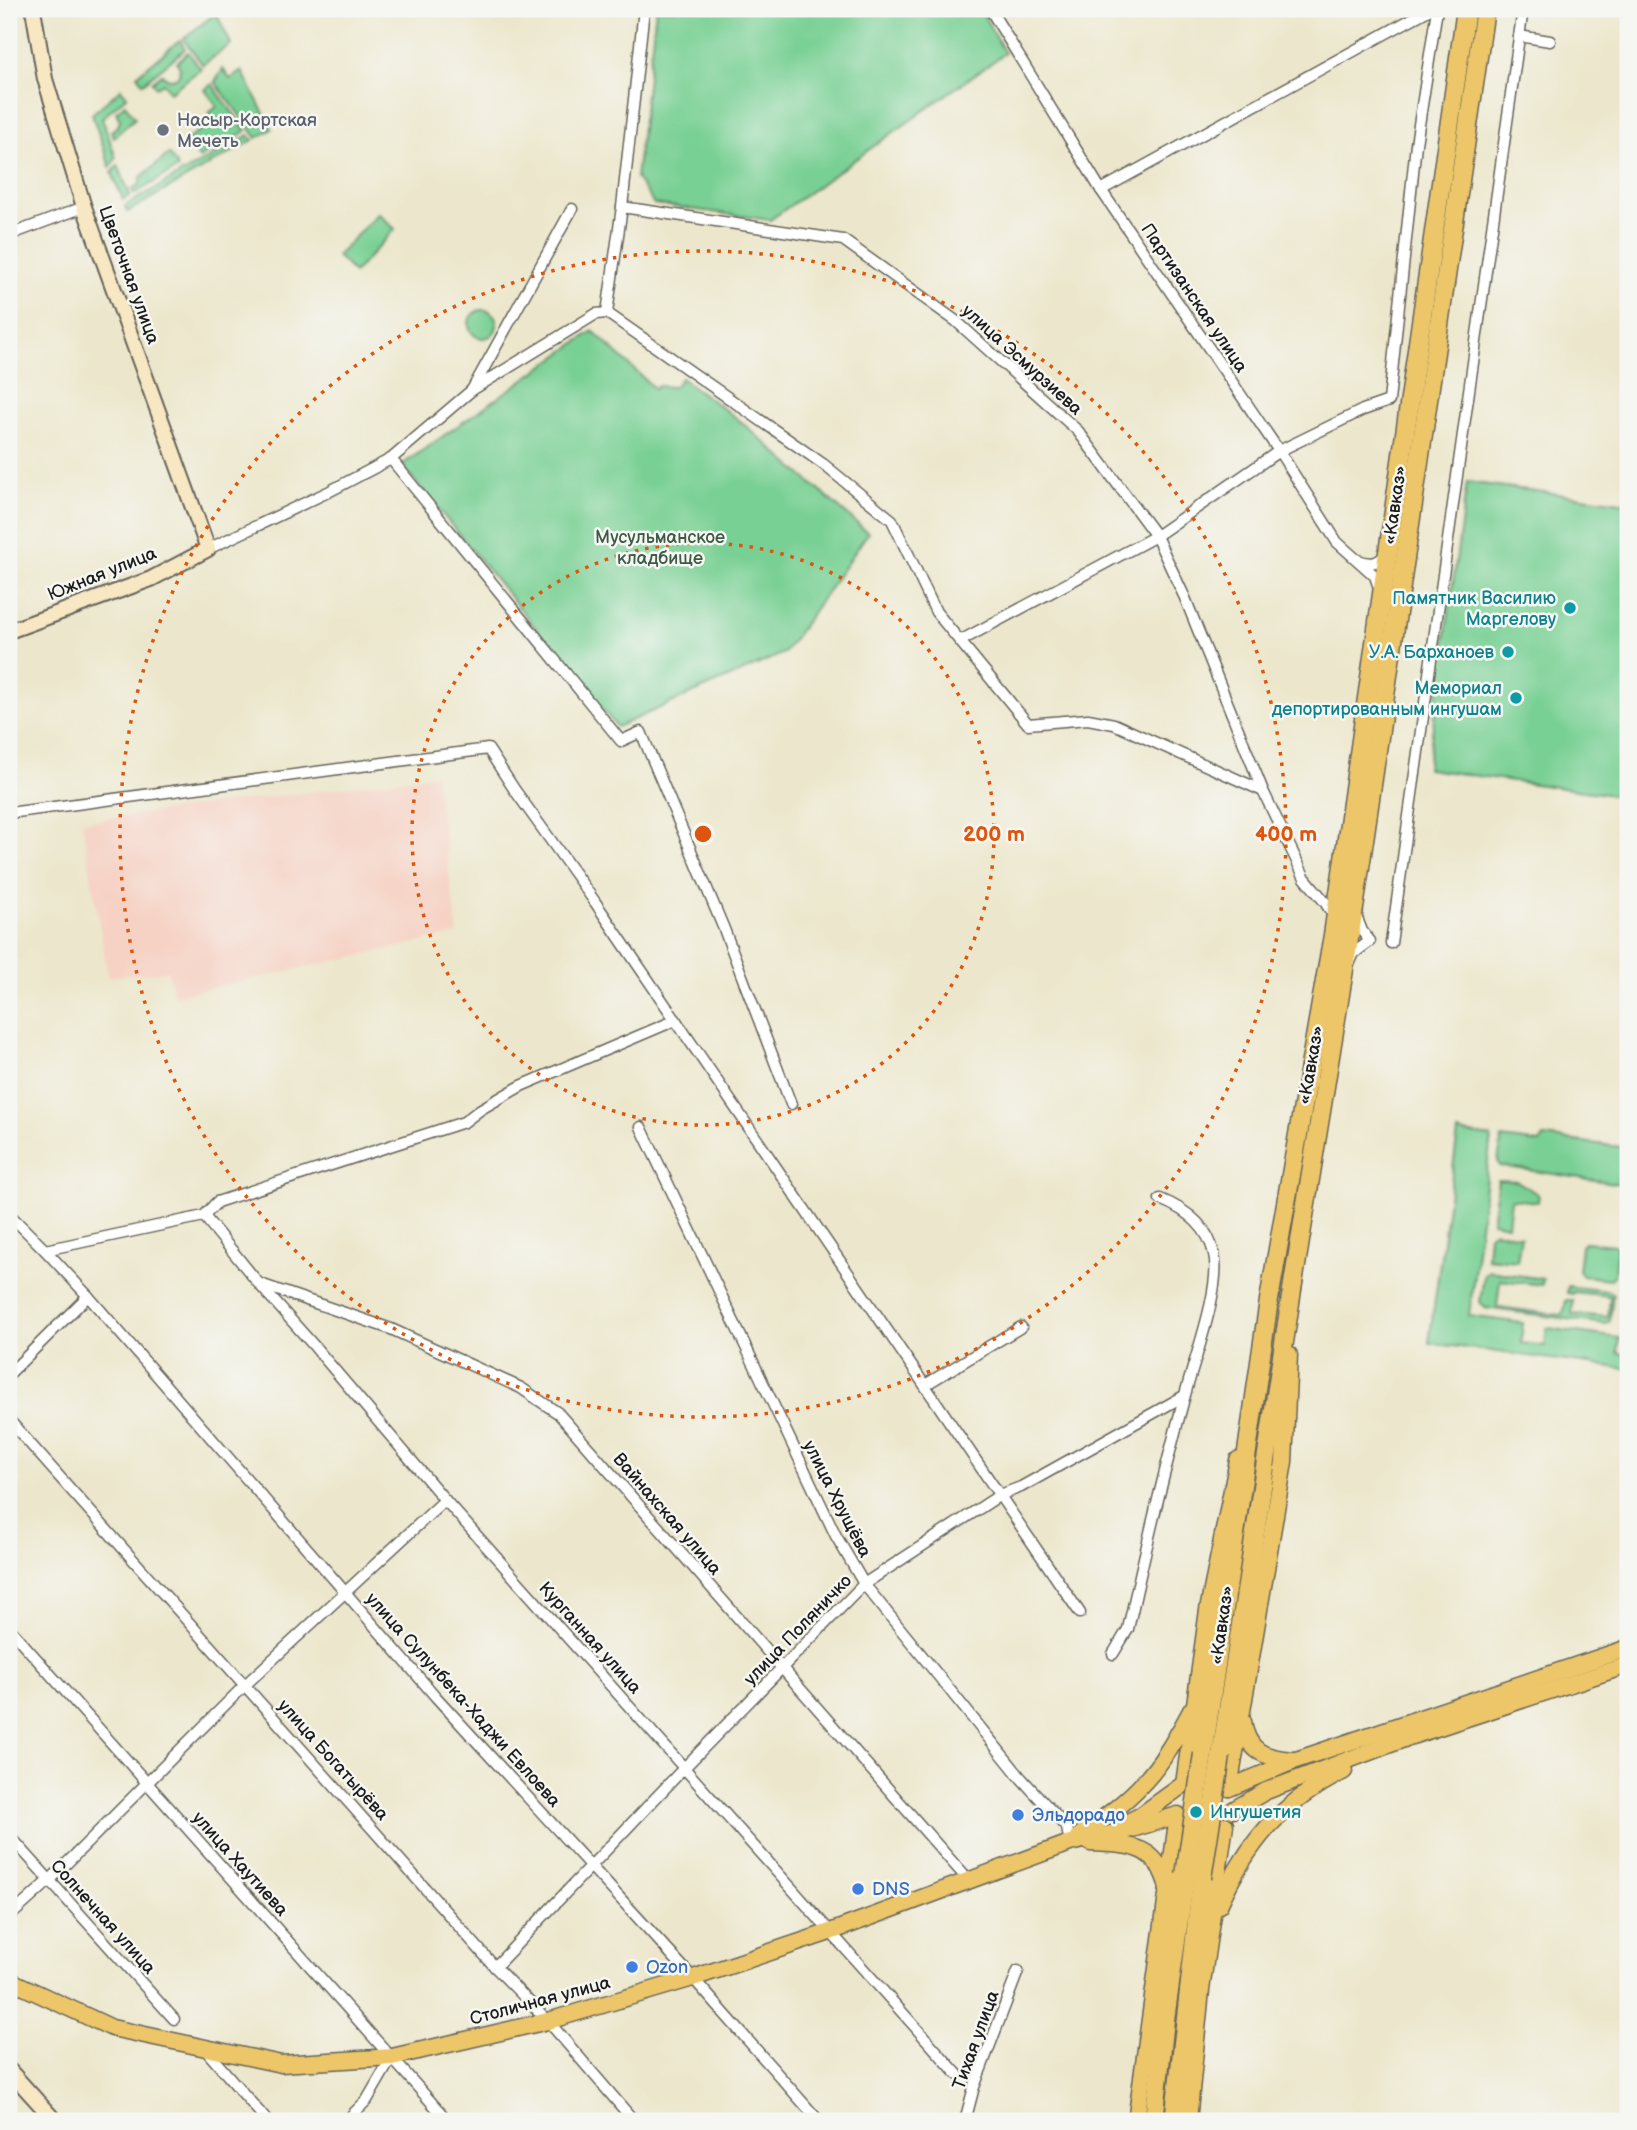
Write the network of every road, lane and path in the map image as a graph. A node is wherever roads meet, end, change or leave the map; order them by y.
1 (33, 9) edge
2 (644, 9) edge
3 (990, 9) edge
4 (1430, 9) edge
5 (1437, 9) edge
6 (1466, 9) edge
7 (1485, 9) edge
8 (1523, 9) edge
9 (1519, 36) junction
10 (1550, 41) dead end
11 (1101, 190) junction
12 (84, 207) junction
13 (622, 207) junction
14 (572, 209) dead end
15 (9, 235) edge
16 (607, 313) junction
17 (472, 390) junction
18 (1279, 451) junction
19 (391, 459) junction
20 (1156, 536) junction
21 (1390, 544) junction
22 (208, 549) junction
23 (1355, 559) junction
24 (1383, 596) junction
25 (9, 631) edge
26 (960, 641) junction
27 (1263, 790) junction
28 (9, 813) edge
29 (1340, 885) junction
30 (1317, 892) junction
31 (1336, 920) junction
32 (1391, 943) dead end
33 (676, 1020) junction
34 (791, 1104) dead end
35 (641, 1126) dead end
36 (1160, 1199) dead end
37 (9, 1214) edge
38 (204, 1216) junction
39 (46, 1250) junction
40 (259, 1284) junction
41 (1292, 1290) junction
42 (88, 1296) junction
43 (1269, 1300) junction
44 (1021, 1327) dead end
45 (9, 1374) edge
46 (925, 1385) junction
47 (1184, 1396) junction
48 (9, 1420) edge
49 (1000, 1495) junction
50 (445, 1500) junction
51 (864, 1584) junction
52 (345, 1592) junction
53 (1080, 1613) dead end
54 (9, 1628) edge
55 (1628, 1648) edge
56 (1113, 1654) dead end
57 (1628, 1665) edge
58 (782, 1670) junction
59 (245, 1685) junction
60 (1196, 1702) junction
61 (1242, 1714) junction
62 (1409, 1737) junction
63 (1296, 1760) junction
64 (685, 1767) junction
65 (147, 1782) junction
66 (1184, 1784) junction
67 (1228, 1788) junction
68 (1233, 1810) junction
69 (1178, 1815) junction
70 (1225, 1825) junction
71 (9, 1835) edge
72 (1089, 1838) junction
73 (1070, 1843) junction
74 (592, 1867) junction
75 (1193, 1876) junction
76 (49, 1881) junction
77 (969, 1881) junction
78 (1168, 1889) junction
79 (9, 1917) edge
80 (1210, 1923) junction
81 (830, 1932) junction
82 (495, 1967) junction
83 (1018, 1971) dead end
84 (693, 1978) junction
85 (9, 1980) edge
86 (174, 2019) dead end
87 (548, 2021) junction
88 (204, 2048) junction
89 (393, 2057) junction
90 (9, 2070) edge
91 (958, 2075) dead end
92 (55, 2121) edge
93 (267, 2121) edge
94 (346, 2121) edge
95 (448, 2121) edge
96 (634, 2121) edge
97 (819, 2121) edge
98 (965, 2121) edge
99 (1136, 2121) edge
100 (1154, 2121) edge
101 (1174, 2121) edge
102 (1188, 2121) edge

1 - 12 street, Цветочная улица
2 - 13 street
3 - 11 street, Партизанская улица
4 - 11 street
5 - 18 street
6 - 21 highway, «Кавказ»
7 - 41 highway, «Кавказ»
8 - 9 street
9 - 10 street
9 - 32 street
11 - 18 street, Партизанская улица
12 - 15 street
12 - 22 street, Цветочная улица
13 - 16 street
13 - 20 street, улица Эсмурзиева
14 - 17 street
16 - 17 street
16 - 26 street
17 - 19 street
18 - 20 street
18 - 23 street, Партизанская улица
19 - 22 street
19 - 34 street
20 - 26 street
20 - 27 street, улица Эсмурзиева
21 - 23 street
21 - 24 highway, «Кавказ»
22 - 25 street, Южная улица
23 - 24 street, Партизанская улица
24 - 29 highway, «Кавказ»
26 - 27 street
27 - 30 street, улица Эсмурзиева
28 - 33 street
29 - 30 street
29 - 31 highway, «Кавказ»
30 - 31 street, улица Эсмурзиева
31 - 43 highway, «Кавказ»
33 - 38 street
33 - 46 street
35 - 51 street, улица Хрущёва
36 - 47 street
37 - 39 street, улица Сулунбека-Хаджи Евлоева
38 - 39 street
38 - 40 street, Курганная улица
39 - 42 street, улица Сулунбека-Хаджи Евлоева
40 - 50 street, Курганная улица
40 - 58 street, Вайнахская улица
41 - 61 main road
41 - 75 highway, «Кавказ», bridge
42 - 45 street
42 - 52 street, улица Сулунбека-Хаджи Евлоева
43 - 60 main road
43 - 75 highway, «Кавказ», bridge
44 - 46 street
46 - 49 street
47 - 49 street, улица Поляничко
47 - 56 street
48 - 59 street, улица Богатырёва
49 - 51 street, улица Поляничко
49 - 53 street
50 - 52 street
50 - 64 street, Курганная улица
51 - 58 street, улица Поляничко
51 - 73 street, улица Хрущёва
52 - 59 street
52 - 74 street, улица Сулунбека-Хаджи Евлоева
54 - 65 street, улица Хаутиева
55 - 63 main road
57 - 62 main road
58 - 64 street, улица Поляничко
58 - 77 street, Вайнахская улица
59 - 65 street
59 - 82 street, улица Богатырёва
60 - 66 main road
60 - 73 main road
61 - 63 main road
61 - 67 main road
62 - 68 main road
62 - 80 main road
63 - 67 main road
64 - 74 street, улица Поляничко
64 - 81 street, Курганная улица
65 - 76 street
65 - 89 street, улица Хаутиева
66 - 67 main road
66 - 69 main road
66 - 72 main road
67 - 68 main road
68 - 70 main road
69 - 70 main road
69 - 72 main road
69 - 78 main road
70 - 80 main road
71 - 76 street, Солнечная улица
72 - 73 main road
73 - 77 main road, Столичная улица
73 - 78 main road
74 - 82 street, улица Поляничко
74 - 84 street, улица Сулунбека-Хаджи Евлоева
75 - 100 highway, «Кавказ»
75 - 101 highway, «Кавказ»
76 - 79 street
76 - 86 street, Солнечная улица
77 - 81 main road, Столичная улица
78 - 99 main road
80 - 102 main road
81 - 84 main road, Столичная улица
81 - 91 street, Курганная улица
82 - 87 street, улица Богатырёва
83 - 98 street, Тихая улица
84 - 87 main road, Столичная улица
84 - 97 street, улица Сулунбека-Хаджи Евлоева
85 - 88 main road, Столичная улица
87 - 89 main road, Столичная улица
87 - 96 street, улица Богатырёва
88 - 89 main road, Столичная улица
88 - 93 street
89 - 94 street
89 - 95 street, улица Хаутиева
90 - 92 street

